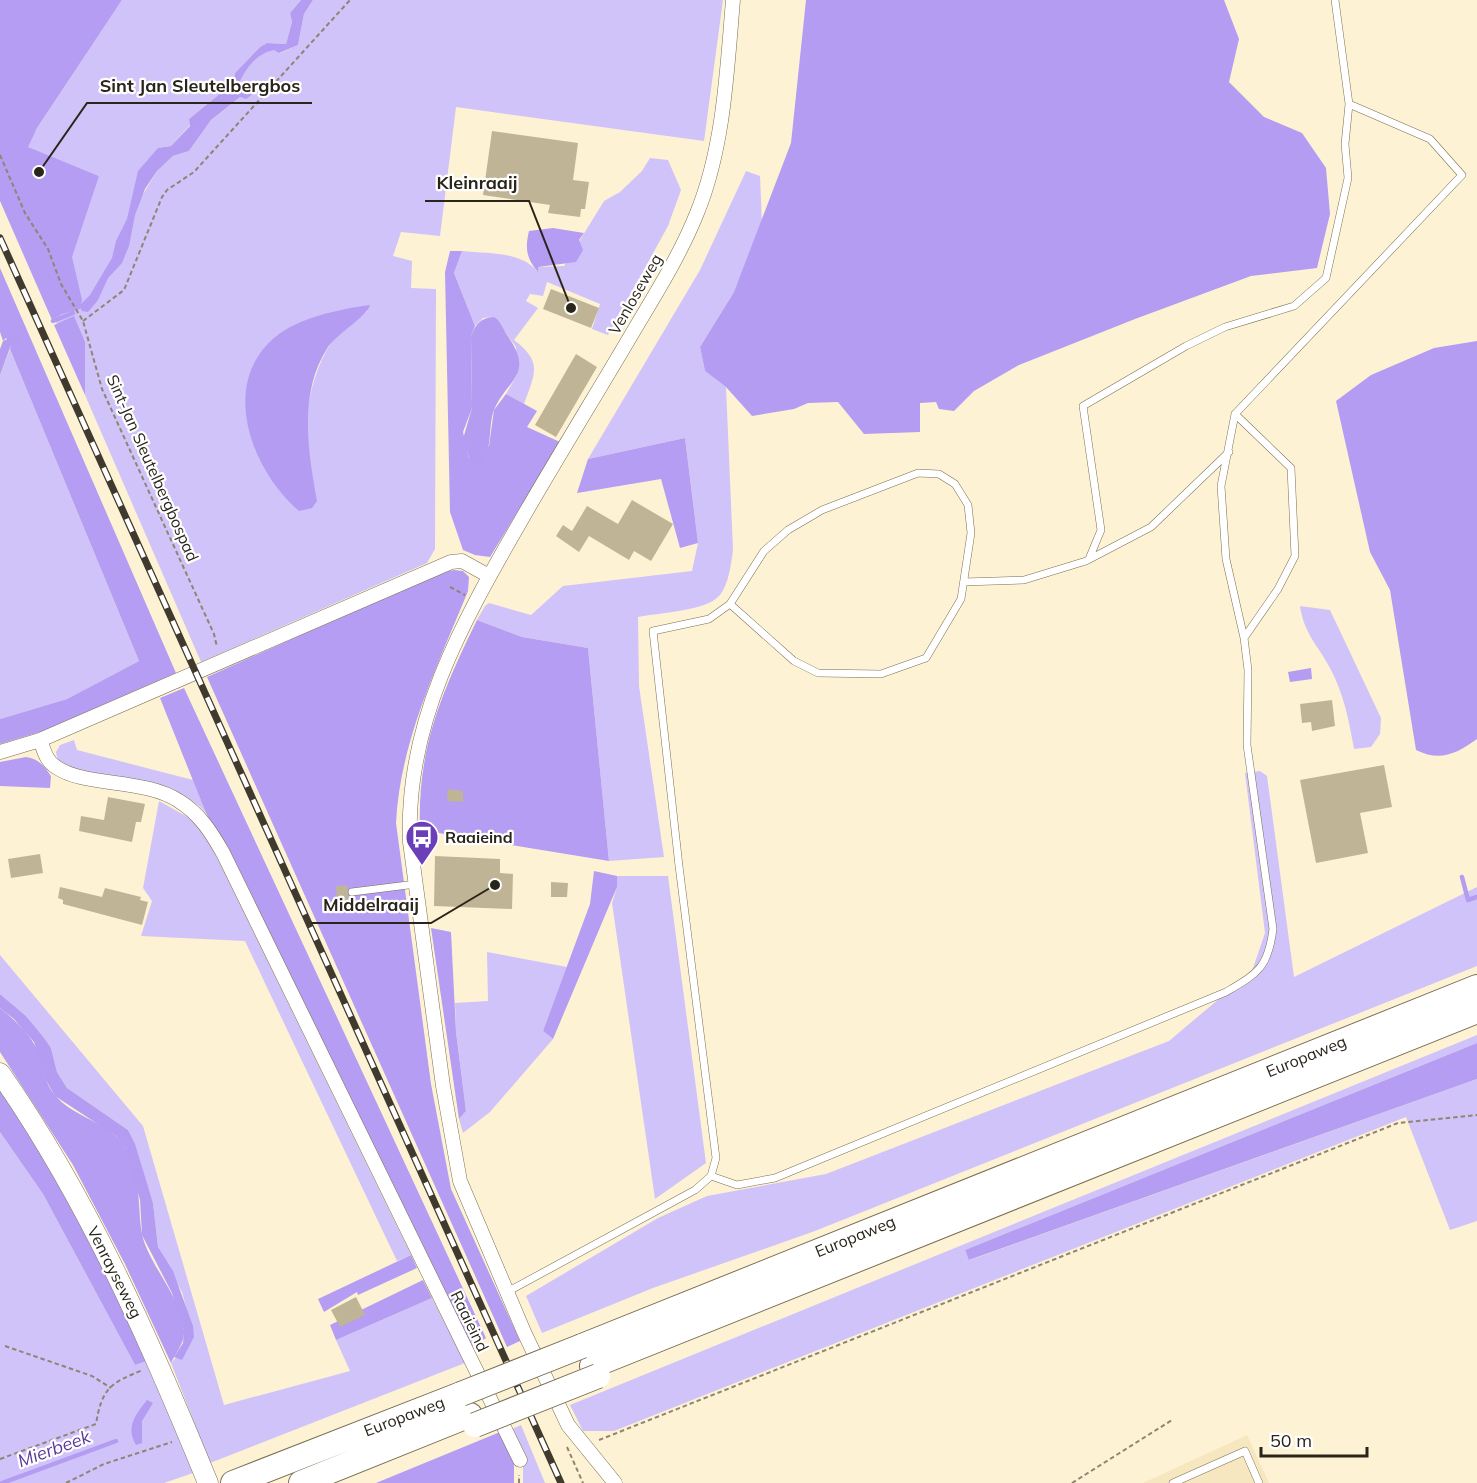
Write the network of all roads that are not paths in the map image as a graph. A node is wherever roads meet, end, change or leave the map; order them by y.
1 (733, 0) edge
2 (1335, 0) edge
3 (1349, 104) junction
4 (1234, 414) junction
5 (1229, 452) junction
6 (1089, 559) junction
7 (489, 576) junction
8 (964, 582) junction
9 (730, 604) junction
10 (1244, 638) junction
11 (40, 740) junction
12 (0, 752) edge
13 (416, 884) junction
14 (352, 892) dead end
15 (1477, 987) edge
16 (1477, 1011) edge
17 (0, 1073) edge
18 (711, 1176) junction
19 (507, 1292) junction
20 (591, 1363) junction
21 (469, 1412) junction
22 (519, 1460) dead end
23 (208, 1483) edge
24 (233, 1483) edge
25 (301, 1483) edge
26 (332, 1483) edge
27 (615, 1483) edge
28 (1173, 1483) edge
29 (1259, 1483) edge

1 - 7 street, Venloseweg
2 - 3 lane
3 - 4 lane
3 - 6 lane
4 - 5 lane
4 - 10 lane
5 - 6 lane
5 - 10 lane
6 - 8 lane
7 - 11 street
7 - 13 street
8 - 9 lane
8 - 9 lane
9 - 18 lane
10 - 18 lane
11 - 12 street
11 - 22 street, Raaieind
13 - 14 lane
13 - 19 street
15 - 20 highway, Europaweg
16 - 20 highway, Europaweg
17 - 23 main road, Venrayseweg
18 - 19 lane
19 - 27 street
20 - 21 highway, Europaweg
21 - 24 highway, Europaweg
21 - 25 highway, Europaweg
21 - 26 highway
28 - 29 lane

